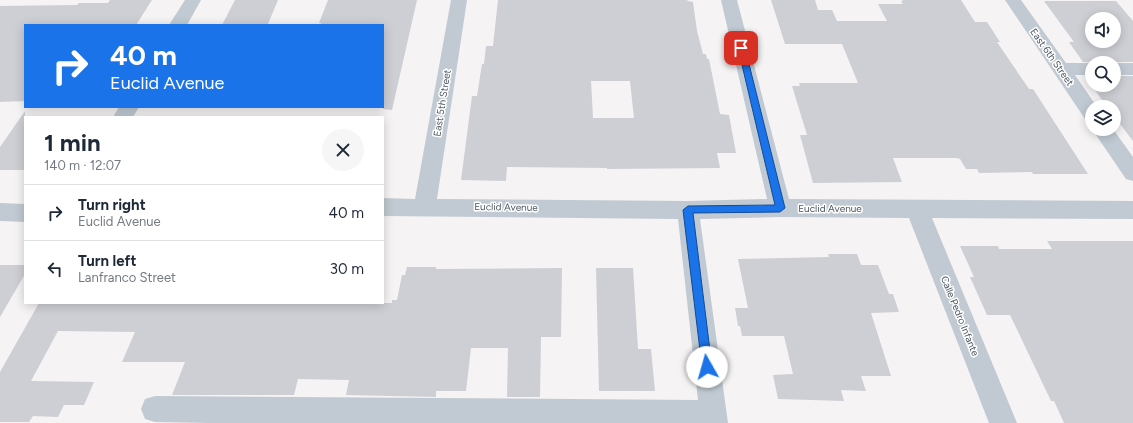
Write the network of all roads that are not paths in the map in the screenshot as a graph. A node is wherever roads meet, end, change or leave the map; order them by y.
1 (193, 0) edge
2 (459, 0) edge
3 (729, 0) edge
4 (1013, 0) edge
5 (179, 24) edge
6 (1061, 69) junction
7 (1085, 69) edge
8 (1121, 69) edge
9 (1133, 69) edge
10 (1085, 104) edge
11 (1107, 136) edge
12 (1133, 173) edge
13 (425, 206) junction
14 (384, 207) edge
15 (780, 208) junction
16 (917, 208) junction
17 (688, 210) junction
18 (1133, 210) edge
19 (0, 212) edge
20 (24, 212) edge
21 (155, 409) dead end
22 (713, 418) edge
23 (1003, 423) edge

1 - 5 street
2 - 13 street, East 5th Street
3 - 15 street
4 - 6 street, East 6th Street
6 - 7 street
6 - 10 street, East 6th Street
8 - 9 street
11 - 12 street
13 - 14 street, Euclid Avenue
13 - 17 street, Euclid Avenue
15 - 16 street, Euclid Avenue
15 - 17 street, Euclid Avenue
16 - 18 street, Euclid Avenue
16 - 23 street, Calle Pedro Infante
17 - 22 street
19 - 20 street
21 - 22 street

